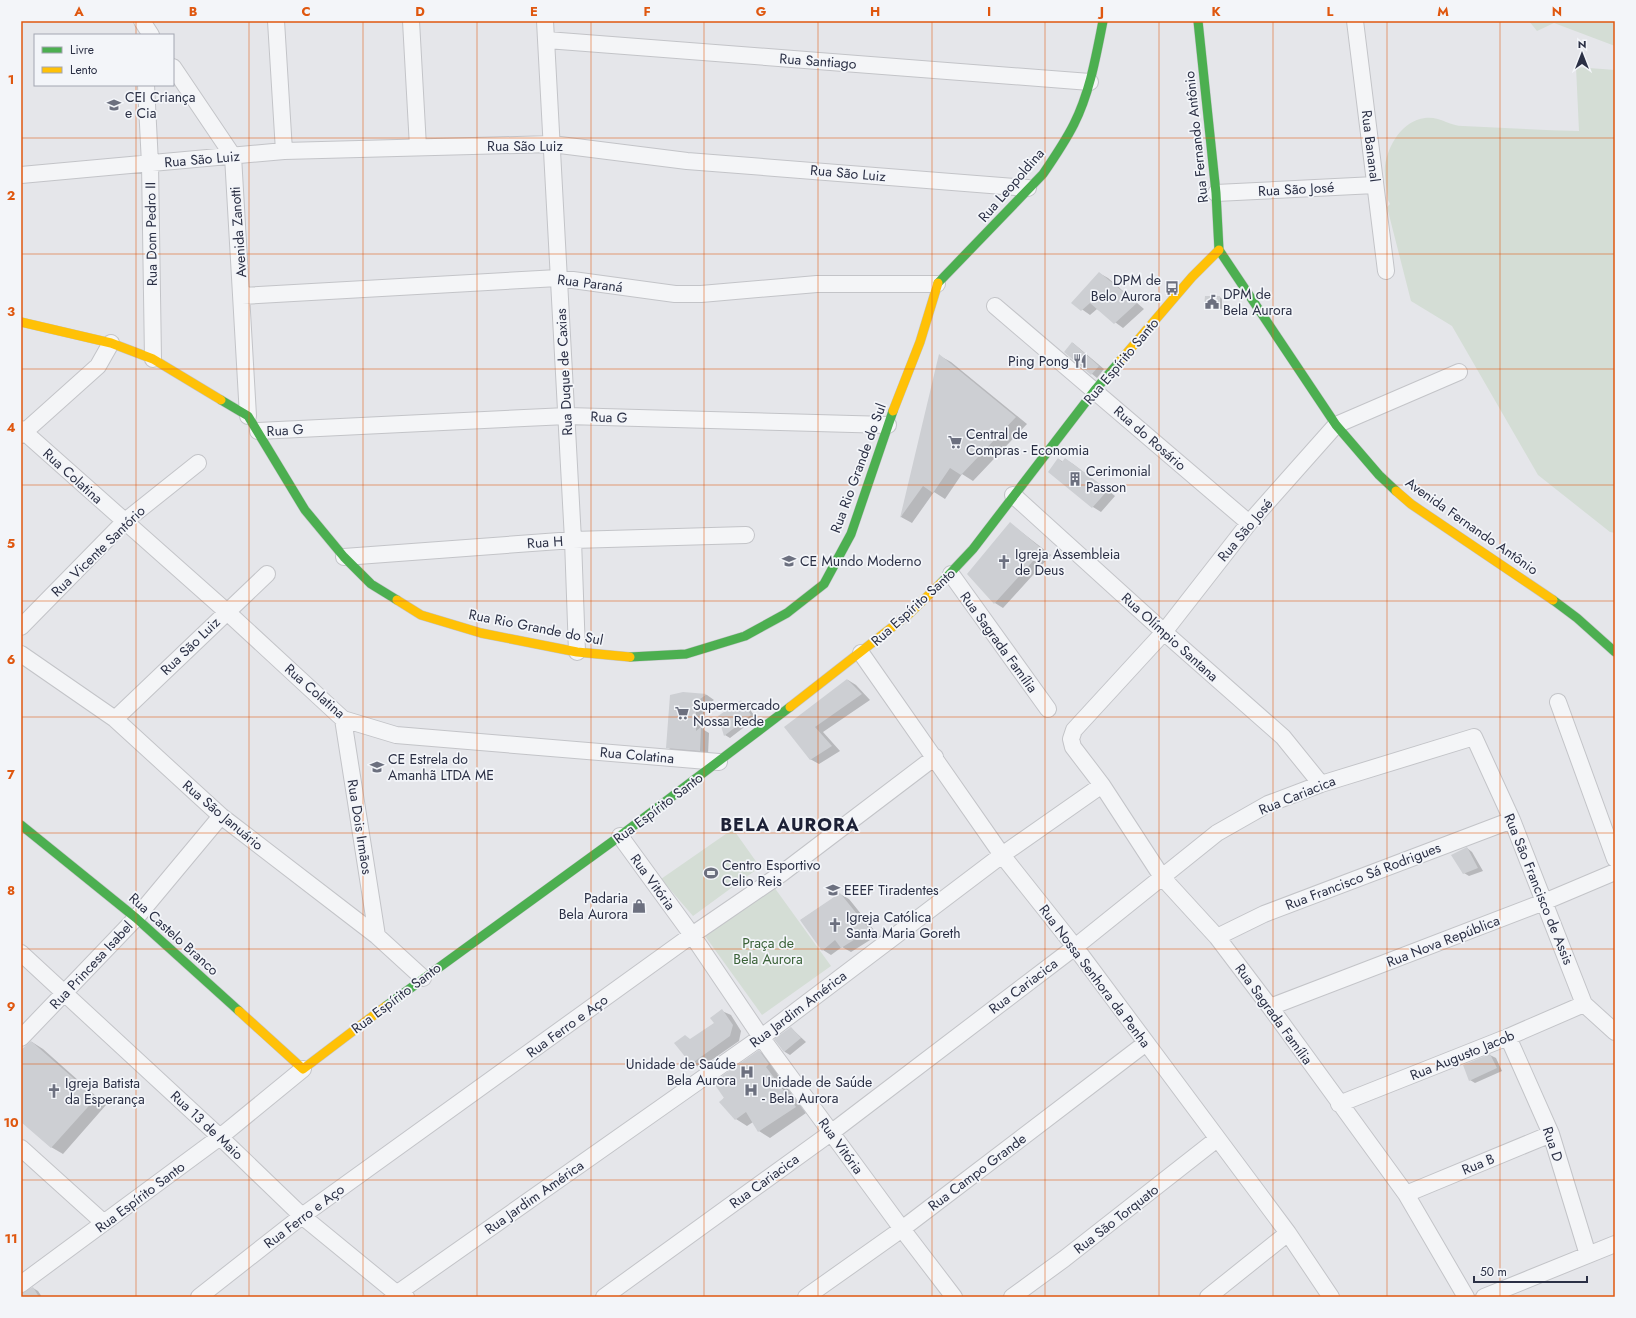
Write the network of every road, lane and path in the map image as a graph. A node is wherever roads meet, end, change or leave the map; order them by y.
1 (276, 21) edge
2 (411, 21) edge
3 (545, 21) edge
4 (1103, 21) edge
5 (1198, 21) edge
6 (1355, 21) edge
7 (547, 40) junction
8 (174, 68) edge
9 (1090, 82) junction
10 (146, 86) edge
11 (552, 144) junction
12 (418, 147) junction
13 (284, 151) junction
14 (233, 156) junction
15 (150, 164) junction
16 (21, 175) edge
17 (1375, 185) junction
18 (1028, 188) junction
19 (1216, 193) junction
20 (1219, 250) junction
21 (1386, 271) dead end
22 (558, 278) junction
23 (937, 284) junction
24 (242, 296) junction
25 (995, 306) dead end
26 (21, 322) edge
27 (111, 343) junction
28 (153, 358) junction
29 (1459, 372) dead end
30 (1095, 390) junction
31 (248, 416) junction
32 (567, 416) junction
33 (888, 425) junction
34 (1336, 425) junction
35 (258, 431) junction
36 (22, 432) edge
37 (198, 463) dead end
38 (1013, 495) junction
39 (124, 522) junction
40 (1249, 523) junction
41 (746, 535) dead end
42 (574, 540) junction
43 (344, 556) junction
44 (267, 574) dead end
45 (951, 574) junction
46 (226, 611) junction
47 (21, 627) edge
48 (1164, 632) junction
49 (577, 652) junction
50 (1615, 652) edge
51 (861, 653) junction
52 (21, 654) edge
53 (1558, 702) dead end
54 (1048, 709) dead end
55 (115, 719) junction
56 (343, 719) junction
57 (1474, 738) joint
58 (1071, 739) joint
59 (935, 757) junction
60 (719, 762) junction
61 (1321, 784) junction
62 (1102, 785) junction
63 (221, 816) junction
64 (1512, 820) junction
65 (21, 825) edge
66 (620, 836) junction
67 (1002, 855) junction
68 (1615, 859) edge
69 (1615, 872) edge
70 (1162, 877) junction
71 (1544, 902) junction
72 (136, 918) junction
73 (692, 935) junction
74 (376, 936) junction
75 (1217, 938) junction
76 (1075, 947) junction
77 (21, 954) edge
78 (423, 978) junction
79 (65, 994) junction
80 (1584, 1004) junction
81 (1270, 1007) junction
82 (1615, 1032) edge
83 (761, 1037) junction
84 (1508, 1037) junction
85 (21, 1038) edge
86 (1146, 1043) junction
87 (303, 1069) junction
88 (1339, 1104) junction
89 (832, 1132) junction
90 (1551, 1134) junction
91 (220, 1137) junction
92 (1217, 1139) junction
93 (21, 1148) edge
94 (1406, 1194) junction
95 (302, 1216) junction
96 (104, 1223) junction
97 (902, 1230) junction
98 (1288, 1233) junction
99 (1615, 1244) edge
100 (1588, 1255) junction
101 (21, 1284) edge
102 (398, 1296) edge
103 (199, 1297) edge
104 (604, 1297) edge
105 (806, 1297) edge
106 (954, 1297) edge
107 (1012, 1297) edge
108 (1208, 1297) edge
109 (1331, 1297) edge
110 (1466, 1297) edge
111 (1484, 1297) edge

1 - 13 street
2 - 12 street
3 - 7 street, Rua Duque de Caxias
4 - 9 street, Rua Leopoldina
5 - 19 street, Rua Fernando Antônio
6 - 17 street, Rua Bananal
7 - 9 street, Rua Santiago
7 - 11 street, Rua Duque de Caxias
8 - 14 street
9 - 18 street, Rua Leopoldina
10 - 15 street, Rua Dom Pedro II
11 - 12 street, Rua São Luiz
11 - 18 street, Rua São Luiz
11 - 22 street, Rua Duque de Caxias
12 - 13 street, Rua São Luiz
13 - 14 street, Rua São Luiz
14 - 15 street, Rua São Luiz
14 - 24 street, Avenida Zanotti
15 - 16 street, Rua São Luiz
15 - 28 street, Rua Dom Pedro II
17 - 19 street, Rua São José
17 - 21 street, Rua Bananal
18 - 23 street, Rua Leopoldina
19 - 20 street, Rua Fernando Antônio
20 - 30 street, Rua Espírito Santo
20 - 34 street, Avenida Fernando Antônio
22 - 23 street, Rua Paraná
22 - 24 street, Rua Paraná
22 - 32 street, Rua Duque de Caxias
23 - 33 street, Rua Rio Grande do Sul
24 - 31 street, Avenida Zanotti
25 - 30 street, Rua do Rosário
26 - 27 street, Rua Rio Grande do Sul
27 - 28 street, Rua Rio Grande do Sul
27 - 36 street
28 - 31 street, Rua Rio Grande do Sul
29 - 34 street, Rua São José
30 - 38 street, Rua Espírito Santo
30 - 40 street, Rua do Rosário
31 - 35 street, Rua Rio Grande do Sul
32 - 33 street, Rua G
32 - 35 street, Rua G
32 - 42 street, Rua Duque de Caxias
33 - 49 street, Rua Rio Grande do Sul
34 - 40 street, Rua São José
34 - 50 street, Avenida Fernando Antônio
35 - 43 street, Rua Rio Grande do Sul
36 - 39 street, Rua Colatina
37 - 39 street, Rua Vicente Santório
38 - 45 street, Rua Espírito Santo
38 - 48 street, Rua Olímpio Santana
39 - 46 street, Rua Colatina
39 - 47 street, Rua Vicente Santório
40 - 48 street, Rua São José
41 - 42 street, Rua H
42 - 43 street, Rua H
42 - 49 street, Rua Duque de Caxias
43 - 49 street, Rua Rio Grande do Sul
44 - 46 street, Rua São Luiz
45 - 51 street, Rua Espírito Santo
45 - 54 street, Rua Sagrada Família
46 - 55 street, Rua São Luiz
46 - 56 street, Rua Colatina
48 - 58 street, Rua São José
48 - 61 street, Rua Olímpio Santana
51 - 59 street, Rua Nossa Senhora da Penha
51 - 60 street, Rua Espírito Santo
52 - 55 street, Rua São Januário
53 - 68 street
55 - 63 street, Rua São Januário
56 - 60 street, Rua Colatina
56 - 74 street, Rua Dois Irmãos
57 - 61 street, Rua Cariacica
57 - 64 street, Rua São Francisco de Assis
58 - 62 street, Rua Sagrada Família
59 - 67 street, Rua Nossa Senhora da Penha
59 - 73 street, Rua Ferro e Aço
60 - 66 street, Rua Espírito Santo
61 - 70 street, Rua Cariacica
62 - 67 street, Rua Jardim América
62 - 70 street, Rua Sagrada Família
63 - 72 street, Rua Princesa Isabel
63 - 74 street, Rua São Januário
64 - 71 street, Rua São Francisco de Assis
64 - 75 street, Rua Francisco Sá Rodrigues
65 - 72 street, Rua Castelo Branco
66 - 73 street, Rua Vitória
66 - 78 street, Rua Espírito Santo
67 - 76 street, Rua Nossa Senhora da Penha
67 - 83 street, Rua Jardim América
69 - 71 street, Rua Nova República
70 - 75 street, Rua Sagrada Família
70 - 76 street, Rua Cariacica
71 - 80 street, Rua São Francisco de Assis
71 - 81 street, Rua Nova República
72 - 79 street, Rua Princesa Isabel
72 - 87 street, Rua Castelo Branco
73 - 83 street, Rua Vitória
73 - 95 street, Rua Ferro e Aço
74 - 78 street, Rua São Januário
75 - 81 street, Rua Sagrada Família
76 - 86 street, Rua Nossa Senhora da Penha
76 - 89 street, Rua Cariacica
77 - 79 street, Rua 13 de Maio
78 - 87 street, Rua Espírito Santo
79 - 85 street, Rua Princesa Isabel
79 - 91 street, Rua 13 de Maio
80 - 82 street, Rua São Francisco de Assis
80 - 84 street, Rua Augusto Jacob
81 - 88 street, Rua Sagrada Família
83 - 89 street, Rua Vitória
83 - 102 street, Rua Jardim América
84 - 88 street, Rua Augusto Jacob
84 - 90 street, Rua D
86 - 92 street, Rua Nossa Senhora da Penha
86 - 97 street, Rua Campo Grande
87 - 91 street, Rua Espírito Santo
88 - 94 street, Rua Sagrada Família
89 - 97 street, Rua Vitória
89 - 104 street, Rua Cariacica
90 - 94 street, Rua B
90 - 100 street, Rua D
91 - 95 street, Rua 13 de Maio
91 - 96 street, Rua Espírito Santo
92 - 98 street, Rua Nossa Senhora da Penha
92 - 107 street, Rua São Torquato
93 - 96 street
94 - 110 street, Rua Sagrada Família
95 - 102 street, Rua 13 de Maio
95 - 103 street, Rua Ferro e Aço
96 - 101 street, Rua Espírito Santo
97 - 105 street, Rua Campo Grande
97 - 106 street, Rua Vitória
98 - 108 street
98 - 109 street, Rua Nossa Senhora da Penha
99 - 100 street
100 - 111 street

